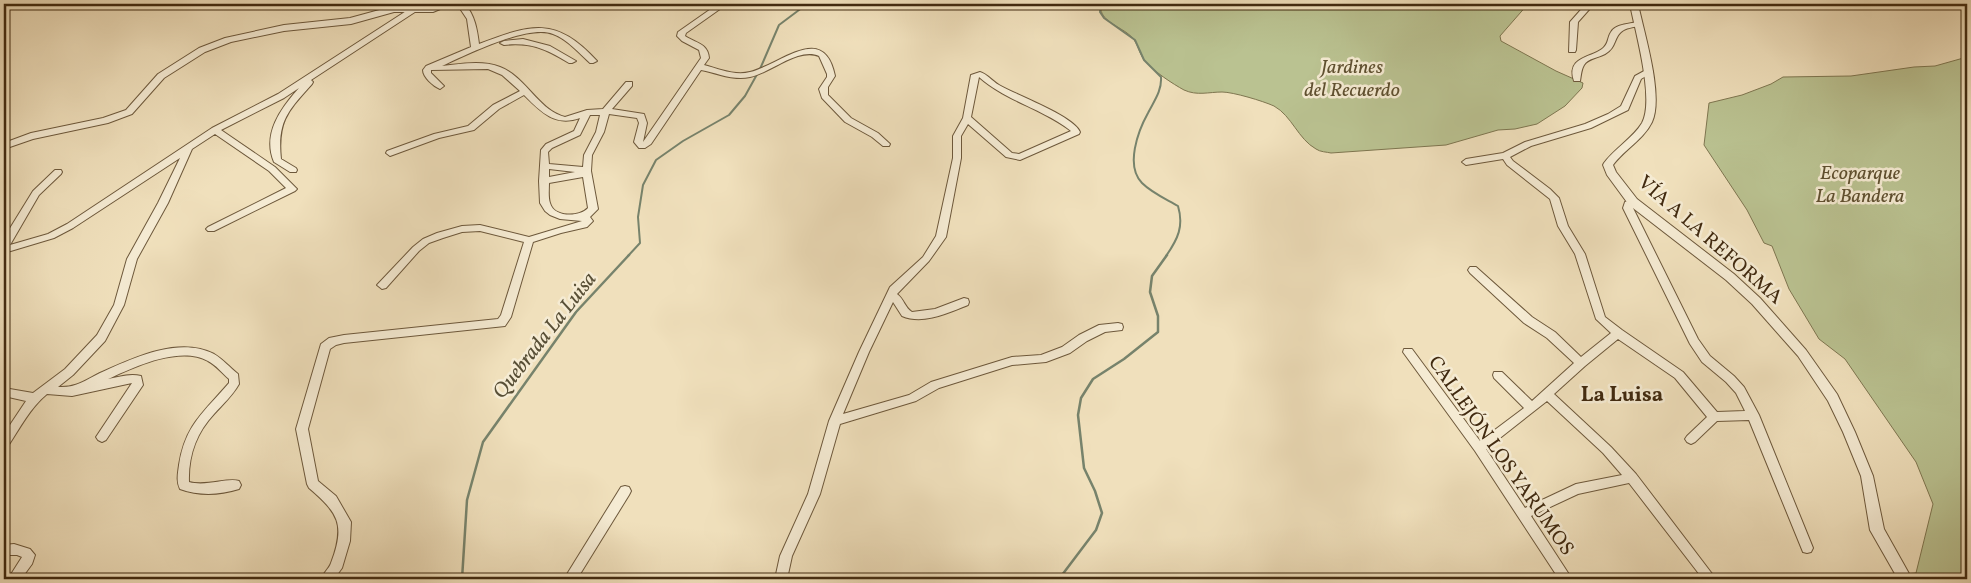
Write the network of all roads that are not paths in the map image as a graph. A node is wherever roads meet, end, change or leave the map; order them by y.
1 (448, 4) edge
2 (461, 4) edge
3 (723, 4) edge
4 (1590, 4) edge
5 (1634, 4) edge
6 (417, 8) junction
7 (1637, 24) junction
8 (475, 48) junction
9 (1572, 50) dead end
10 (593, 61) dead end
11 (572, 62) dead end
12 (700, 67) junction
13 (430, 68) junction
14 (318, 72) junction
15 (1649, 72) junction
16 (1577, 79) dead end
17 (629, 84) dead end
18 (440, 86) dead end
19 (524, 92) junction
20 (605, 112) junction
21 (587, 113) junction
22 (967, 118) junction
23 (215, 130) junction
24 (886, 144) dead end
25 (4, 146) edge
26 (190, 146) junction
27 (390, 153) dead end
28 (1505, 156) junction
29 (1466, 162) dead end
30 (544, 166) junction
31 (293, 170) dead end
32 (58, 172) dead end
33 (587, 172) junction
34 (544, 180) junction
35 (1633, 202) junction
36 (584, 217) junction
37 (211, 229) dead end
38 (529, 240) junction
39 (4, 246) edge
40 (4, 250) edge
41 (1473, 270) dead end
42 (382, 285) dead end
43 (891, 296) junction
44 (964, 302) dead end
45 (1118, 327) dead end
46 (1618, 333) junction
47 (1408, 352) dead end
48 (1580, 363) junction
49 (1498, 375) dead end
50 (46, 390) junction
51 (4, 392) edge
52 (72, 392) junction
53 (1547, 394) junction
54 (35, 398) junction
55 (1532, 408) junction
56 (1752, 415) junction
57 (1714, 416) junction
58 (835, 421) junction
59 (102, 437) dead end
60 (1691, 439) dead end
61 (4, 442) edge
62 (1480, 448) junction
63 (1632, 478) junction
64 (235, 485) dead end
65 (625, 491) dead end
66 (1522, 515) junction
67 (1807, 548) dead end
68 (4, 550) edge
69 (14, 579) edge
70 (327, 579) edge
71 (570, 579) edge
72 (781, 579) edge
73 (1566, 579) edge
74 (1710, 579) edge
75 (1905, 579) edge

1 - 6 street
2 - 8 street
3 - 12 street
4 - 9 street
5 - 7 street, VÍA A LA REFORMA
6 - 14 street
6 - 25 street
7 - 15 street, VÍA A LA REFORMA
7 - 16 street
8 - 10 street
8 - 11 street
8 - 13 street
12 - 20 street
12 - 24 street
13 - 18 street
13 - 19 street
14 - 23 street
14 - 31 street
15 - 28 street
15 - 35 street, VÍA A LA REFORMA
17 - 20 street
19 - 21 street
19 - 27 street
20 - 21 street
20 - 33 street
21 - 30 street
22 - 22 street
22 - 43 street
23 - 26 street
23 - 37 street
26 - 40 street
26 - 50 street
28 - 29 street
28 - 46 street
30 - 33 street
30 - 34 street
32 - 39 street
33 - 34 street
33 - 36 street
34 - 36 street
35 - 56 street
35 - 75 street, VÍA A LA REFORMA
36 - 38 street
38 - 42 street
38 - 70 street
41 - 48 street
43 - 44 street
43 - 58 street
45 - 58 street
46 - 48 street
46 - 57 street
47 - 62 street, CALLEJÓN LOS YARUMOS
48 - 53 street
49 - 55 street
50 - 52 street
50 - 54 street
51 - 54 street
52 - 59 street
52 - 64 street
53 - 55 street
53 - 63 street
54 - 61 street
55 - 62 street
56 - 57 street
56 - 67 street
57 - 60 street
58 - 72 street
62 - 66 street, CALLEJÓN LOS YARUMOS
63 - 66 street
63 - 74 street
65 - 71 street
66 - 73 street, CALLEJÓN LOS YARUMOS
68 - 69 street

